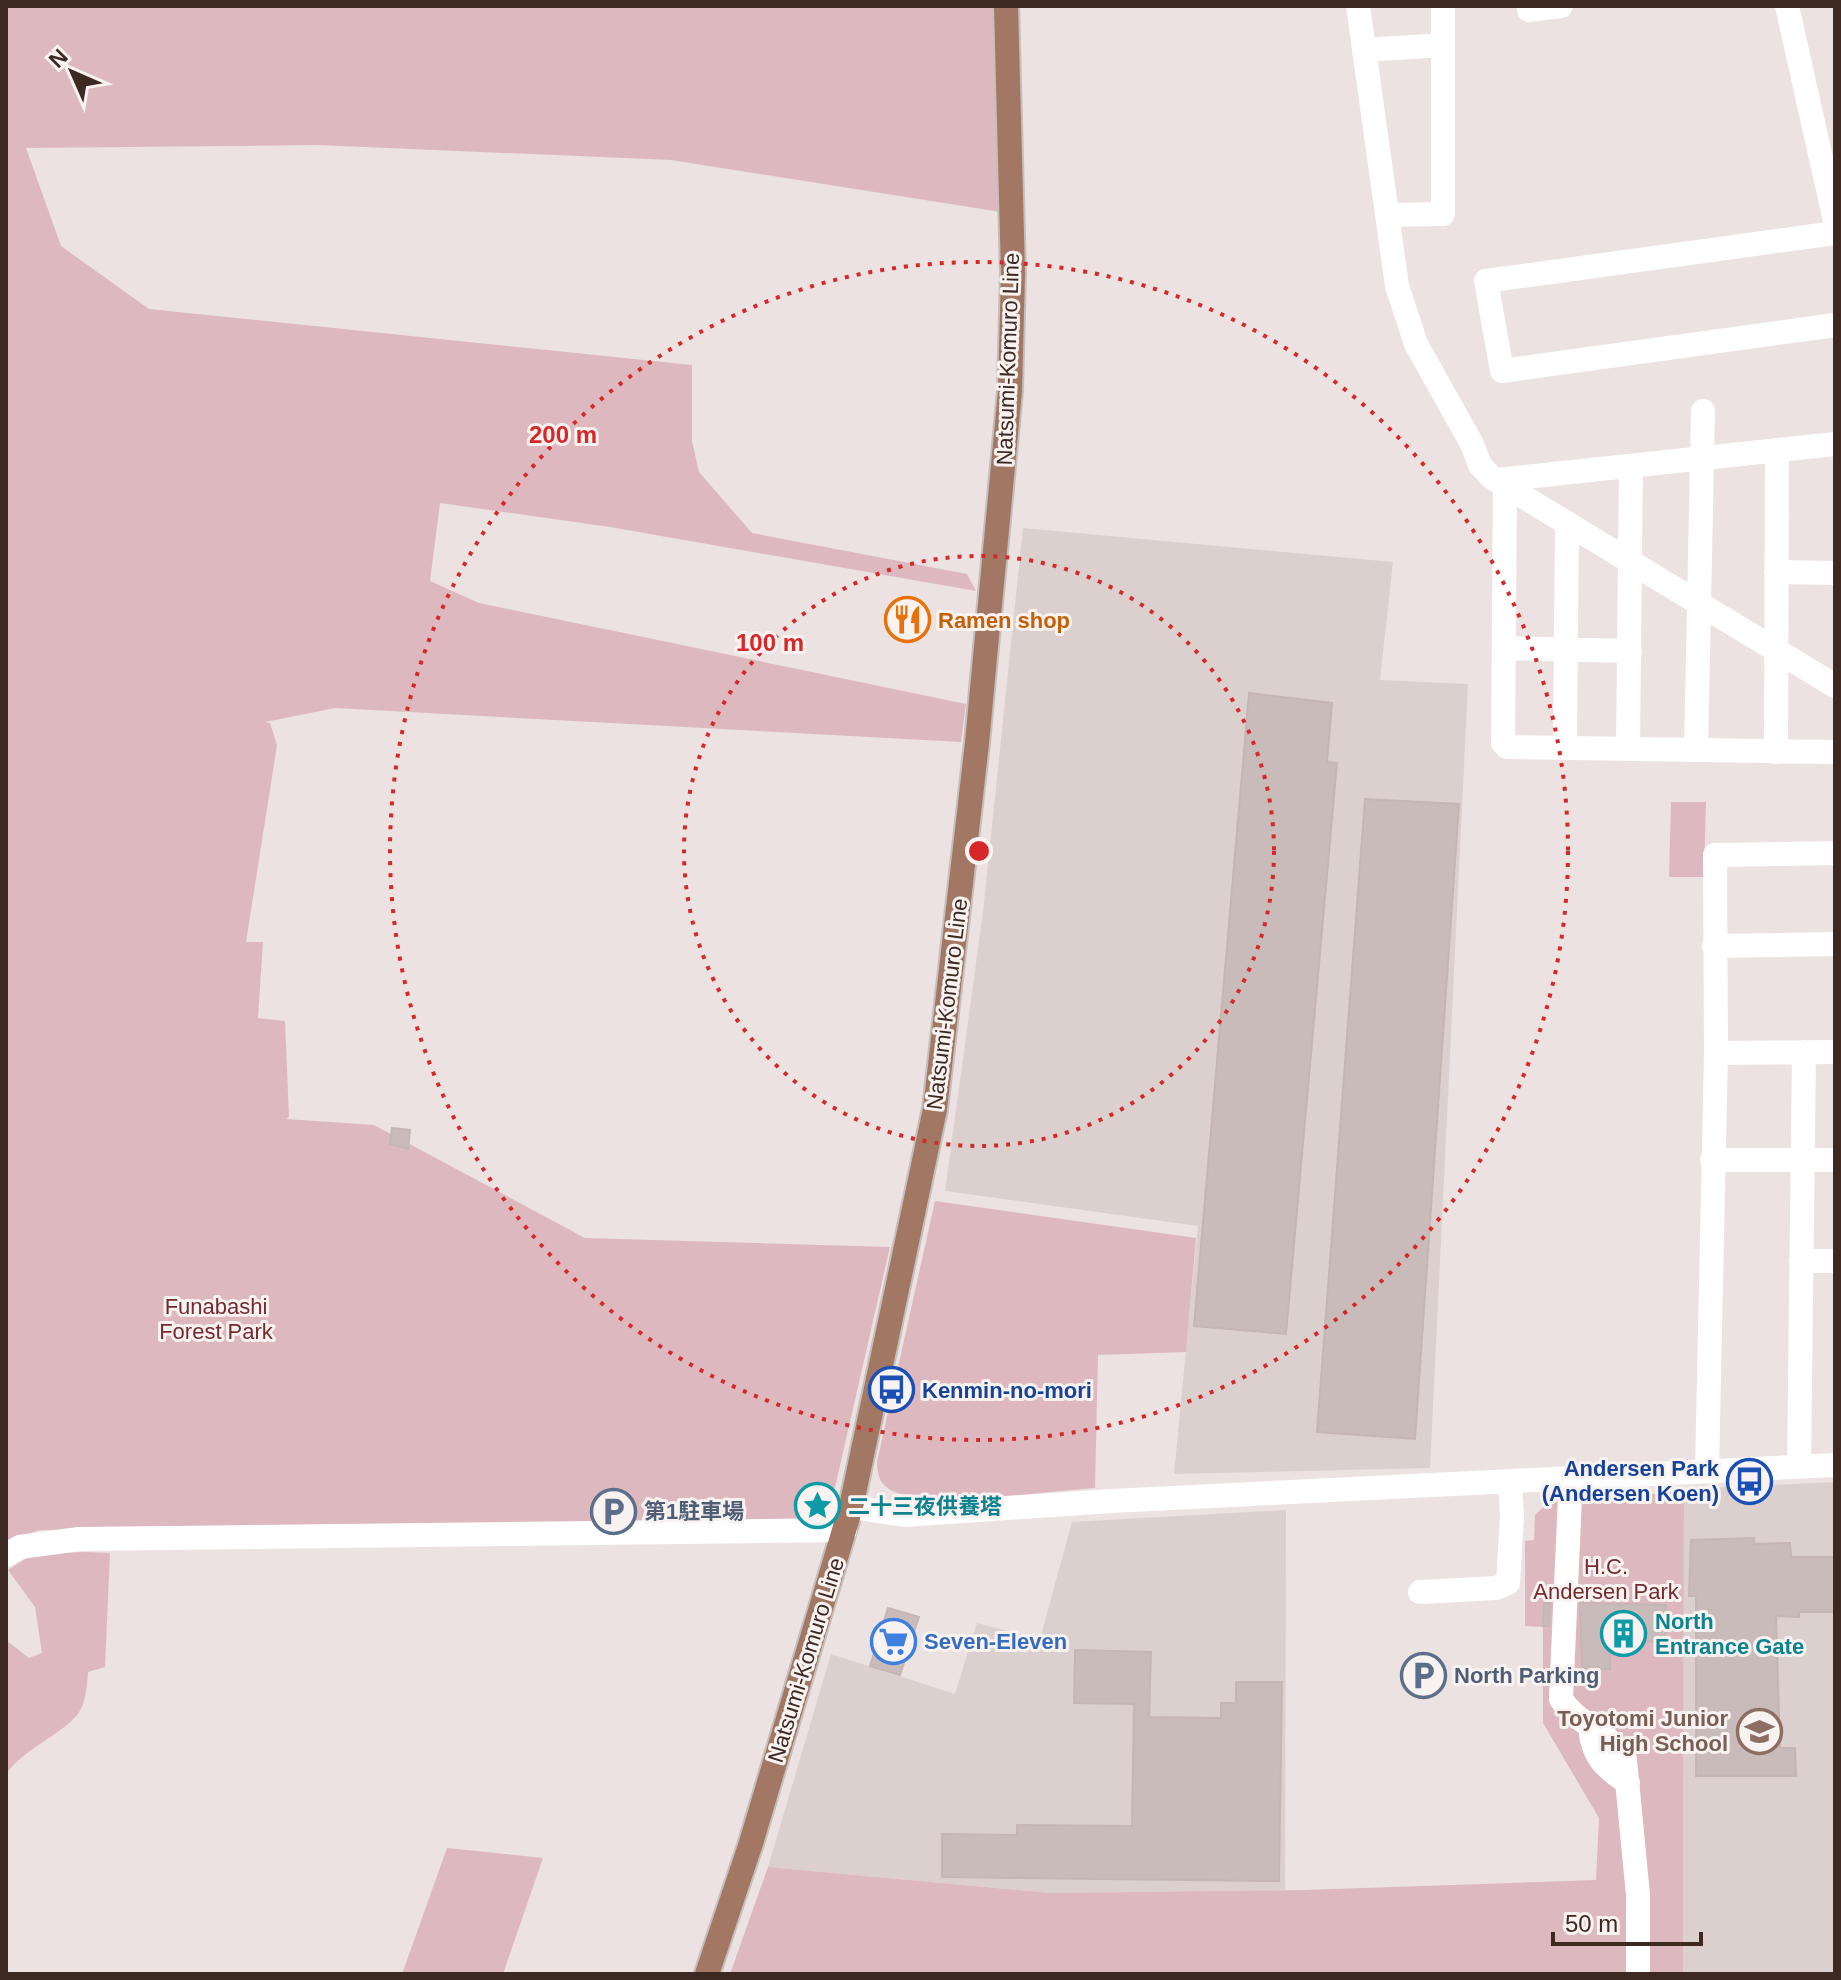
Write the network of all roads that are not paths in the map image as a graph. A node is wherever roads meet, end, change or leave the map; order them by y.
1 (1006, 6) edge
2 (1358, 6) edge
3 (1443, 6) edge
4 (1529, 6) edge
5 (1561, 6) edge
6 (1787, 6) edge
7 (1443, 45) junction
8 (1364, 50) junction
9 (1387, 215) junction
10 (1835, 221) edge
11 (1835, 233) edge
12 (1835, 325) edge
13 (1703, 411) dead end
14 (1835, 444) edge
15 (1777, 450) junction
16 (1701, 458) junction
17 (1631, 466) junction
18 (1501, 483) junction
19 (1567, 523) junction
20 (1632, 562) junction
21 (1776, 572) junction
22 (1835, 573) edge
23 (1702, 605) junction
24 (1504, 648) junction
25 (1775, 649) junction
26 (1566, 650) junction
27 (1630, 651) junction
28 (1835, 686) edge
29 (1565, 748) junction
30 (1628, 749) junction
31 (1696, 750) junction
32 (1776, 752) junction
33 (1835, 752) edge
34 (1835, 853) edge
35 (1835, 944) edge
36 (1714, 946) junction
37 (1804, 1052) junction
38 (1835, 1052) edge
39 (1716, 1053) junction
40 (1712, 1160) junction
41 (1802, 1160) junction
42 (1835, 1160) edge
43 (1801, 1261) junction
44 (1835, 1261) edge
45 (1835, 1465) edge
46 (1799, 1466) junction
47 (1707, 1470) junction
48 (1510, 1483) junction
49 (1570, 1497) dead end
50 (848, 1518) junction
51 (6, 1555) edge
52 (1420, 1592) dead end
53 (707, 1974) edge
54 (1638, 1974) edge

1 - 50 main road, Natsumi-Komuro Line
2 - 8 street
3 - 7 street
4 - 5 street
6 - 10 street
7 - 8 street
7 - 9 street
8 - 9 street
9 - 18 street
11 - 12 street
13 - 16 street
14 - 15 street
15 - 16 street
15 - 21 street
16 - 17 street
16 - 23 street
17 - 18 street
17 - 20 street
18 - 19 street
18 - 24 street
19 - 20 street
19 - 26 street
20 - 23 street
20 - 27 street
21 - 22 street
21 - 25 street
23 - 25 street
23 - 31 street
24 - 26 street
24 - 29 street
25 - 28 street
25 - 32 street
26 - 27 street
26 - 29 street
27 - 30 street
29 - 30 street
30 - 31 street
31 - 32 street
32 - 33 street
34 - 36 street
35 - 36 street
36 - 39 street
37 - 38 street
37 - 39 street
37 - 41 street
39 - 40 street
40 - 41 street
40 - 47 street
41 - 42 street
41 - 43 street
43 - 44 street
43 - 46 street
45 - 46 street
46 - 47 street
47 - 48 street
48 - 50 street
48 - 52 street
49 - 54 street
50 - 51 street
50 - 53 main road, Natsumi-Komuro Line

